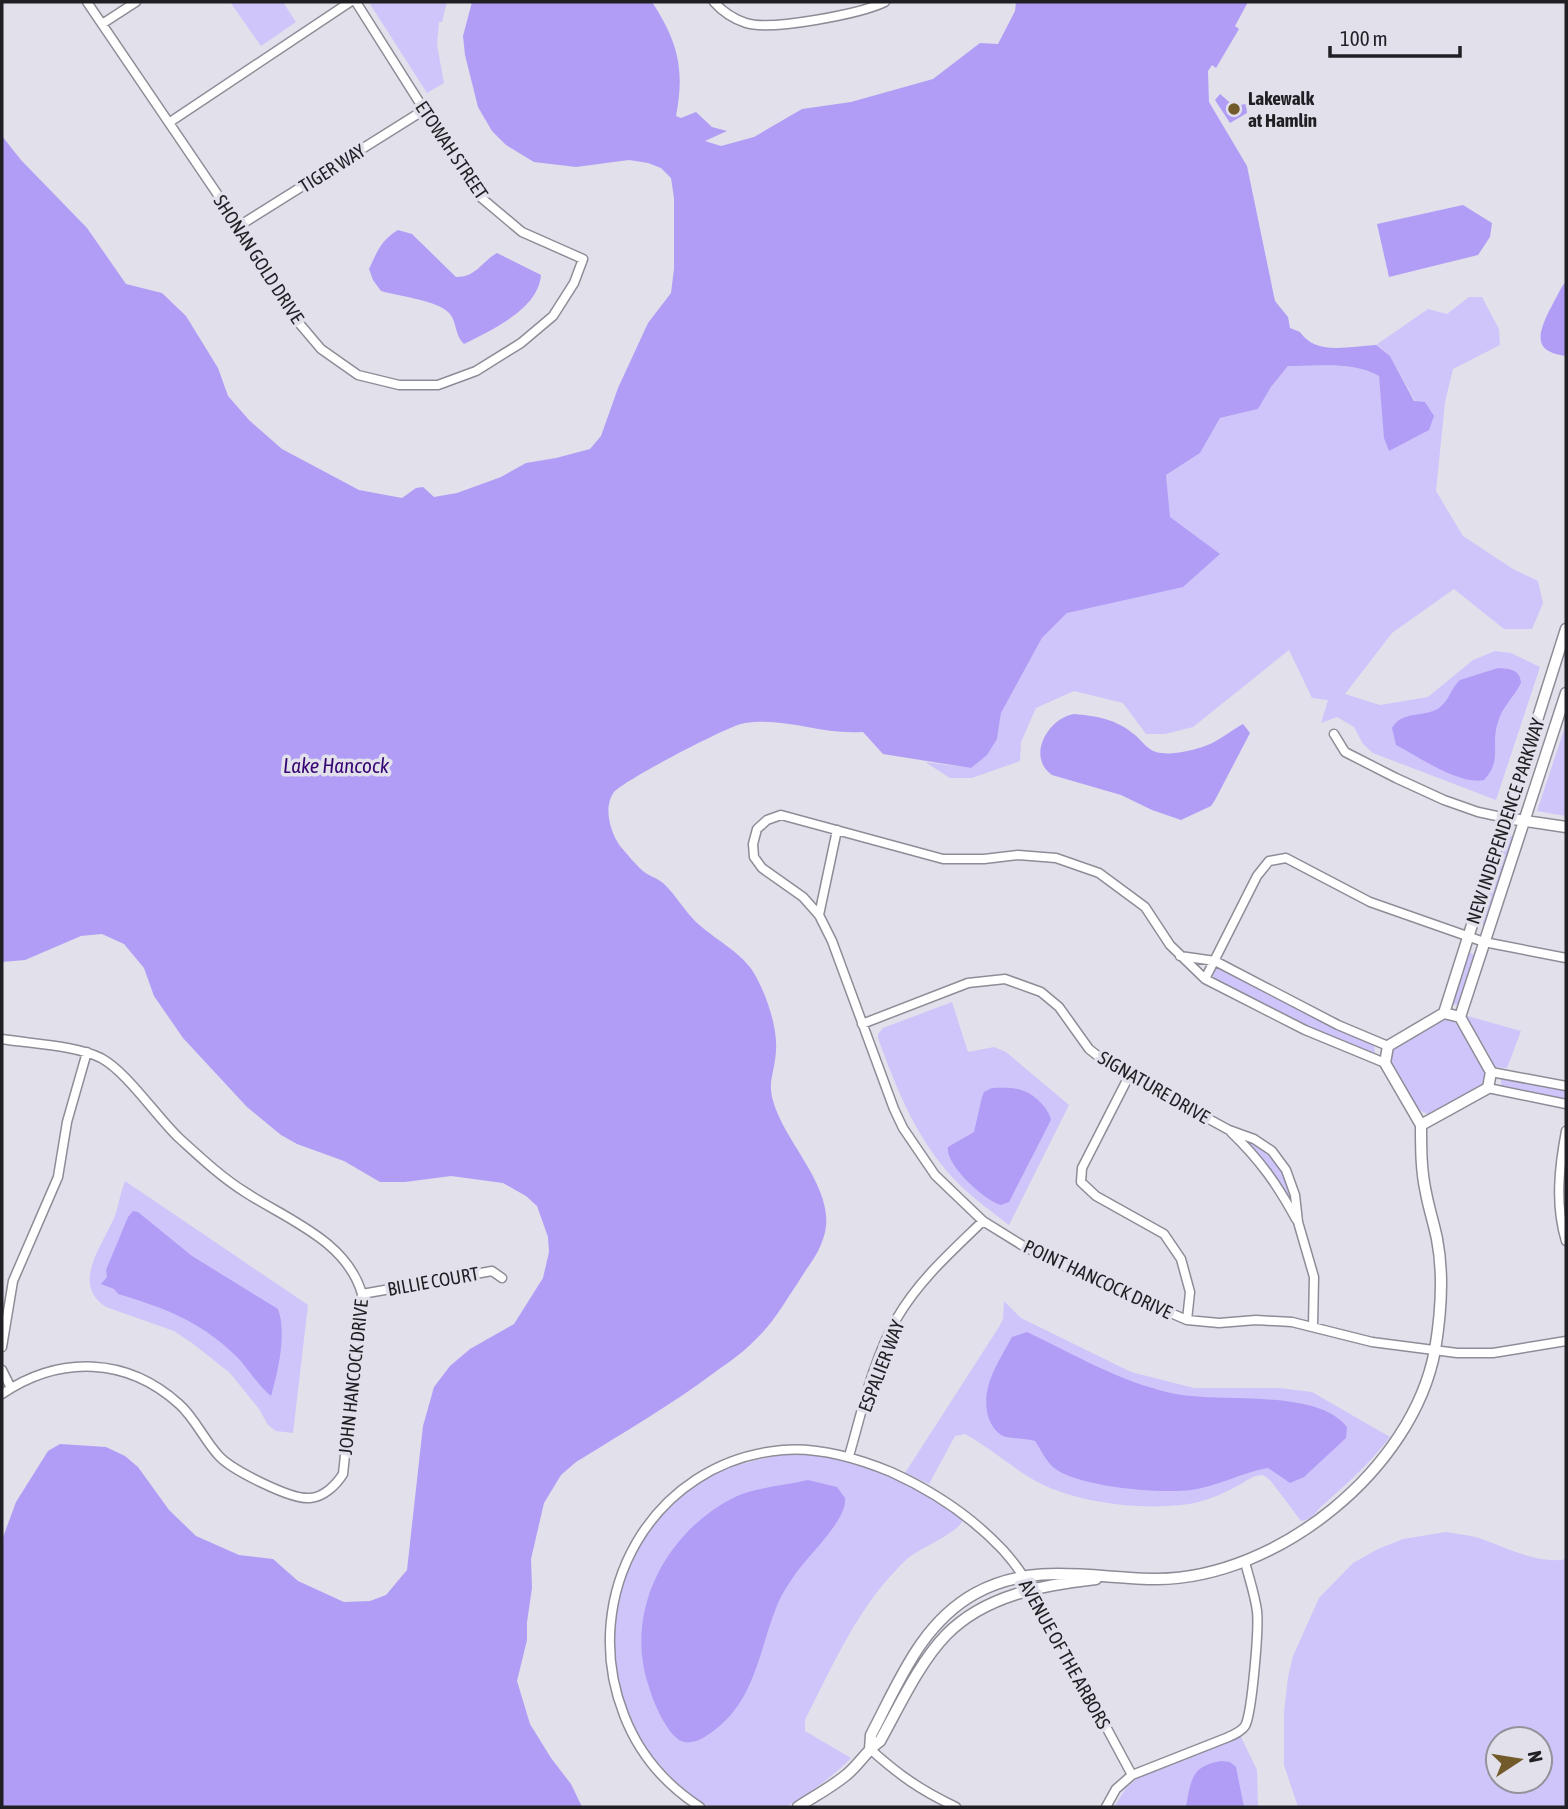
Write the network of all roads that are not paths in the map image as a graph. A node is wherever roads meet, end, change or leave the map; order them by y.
1 (87, 2) edge
2 (136, 2) edge
3 (350, 2) edge
4 (356, 2) edge
5 (714, 2) edge
6 (885, 2) edge
7 (102, 24) junction
8 (424, 110) junction
9 (170, 122) junction
10 (239, 226) junction
11 (583, 259) joint
12 (1566, 629) edge
13 (1566, 693) edge
14 (1334, 734) dead end
15 (1506, 818) junction
16 (1524, 821) junction
17 (1566, 827) edge
18 (837, 830) junction
19 (819, 915) junction
20 (1468, 936) junction
21 (1484, 942) junction
22 (1180, 956) junction
23 (1566, 958) edge
24 (1215, 961) junction
25 (1205, 979) junction
26 (1444, 1013) junction
27 (1460, 1017) junction
28 (862, 1024) junction
29 (2, 1039) edge
30 (1388, 1046) junction
31 (87, 1052) junction
32 (1384, 1063) junction
33 (1491, 1072) junction
34 (1129, 1076) junction
35 (1566, 1086) edge
36 (1488, 1088) junction
37 (1566, 1104) edge
38 (1421, 1125) junction
39 (1229, 1130) junction
40 (1566, 1131) edge
41 (983, 1220) junction
42 (1298, 1222) junction
43 (1566, 1241) edge
44 (2, 1277) edge
45 (502, 1279) dead end
46 (13, 1280) junction
47 (362, 1294) junction
48 (1187, 1320) junction
49 (1313, 1326) junction
50 (1566, 1341) edge
51 (2, 1348) edge
52 (1434, 1352) junction
53 (2, 1370) edge
54 (11, 1388) junction
55 (2, 1394) edge
56 (849, 1456) junction
57 (1245, 1562) junction
58 (1023, 1577) junction
59 (1117, 1577) junction
60 (1032, 1590) junction
61 (870, 1749) junction
62 (1132, 1774) junction
63 (700, 1807) edge
64 (798, 1807) edge
65 (956, 1807) edge
66 (1106, 1807) edge

1 - 7 street, SHONAN GOLD DRIVE
2 - 7 street
3 - 9 street
4 - 8 street, ETOWAH STREET
5 - 6 street
7 - 9 street, SHONAN GOLD DRIVE
8 - 10 street, TIGER WAY
8 - 11 street, ETOWAH STREET
9 - 10 street, SHONAN GOLD DRIVE
10 - 11 street, SHONAN GOLD DRIVE
12 - 15 street, NEW INDEPENDENCE PARKWAY
13 - 16 street, NEW INDEPENDENCE PARKWAY
14 - 15 street
15 - 16 street
15 - 20 street, NEW INDEPENDENCE PARKWAY
16 - 17 street
16 - 21 street, NEW INDEPENDENCE PARKWAY
18 - 19 street
18 - 19 street, POINT HANCOCK DRIVE
18 - 22 street, POINT HANCOCK DRIVE
19 - 28 street, POINT HANCOCK DRIVE
20 - 21 street
20 - 24 street
20 - 26 street, NEW INDEPENDENCE PARKWAY
21 - 23 street
21 - 27 street, NEW INDEPENDENCE PARKWAY
22 - 24 street
22 - 25 street, POINT HANCOCK DRIVE
24 - 25 street
24 - 30 street
25 - 32 street, POINT HANCOCK DRIVE
26 - 27 street
26 - 30 street
27 - 33 street
28 - 34 street, SIGNATURE DRIVE
28 - 41 street, POINT HANCOCK DRIVE
29 - 31 street, JOHN HANCOCK DRIVE
30 - 32 street
31 - 46 street
31 - 47 street, JOHN HANCOCK DRIVE
32 - 38 street
33 - 35 street
33 - 36 street
34 - 39 street, SIGNATURE DRIVE
34 - 48 street
36 - 37 street
36 - 38 street
38 - 52 street
39 - 42 street, SIGNATURE DRIVE
39 - 42 street, SIGNATURE DRIVE
40 - 43 street
41 - 48 street, POINT HANCOCK DRIVE
41 - 56 street, ESPALIER WAY
42 - 49 street, SIGNATURE DRIVE
44 - 46 street
45 - 47 street, BILLIE COURT
46 - 51 street
47 - 54 street, JOHN HANCOCK DRIVE
48 - 49 street, POINT HANCOCK DRIVE
49 - 52 street, POINT HANCOCK DRIVE
50 - 52 street, POINT HANCOCK DRIVE
52 - 57 street
53 - 54 street
54 - 55 street, JOHN HANCOCK DRIVE
56 - 58 street, AVENUE OF THE ARBORS
56 - 63 street, AVENUE OF THE ARBORS
57 - 59 street
57 - 62 street
58 - 59 street
58 - 60 street, AVENUE OF THE ARBORS
58 - 61 street
59 - 60 street
60 - 61 street
60 - 62 street, AVENUE OF THE ARBORS
61 - 64 street
61 - 65 street
62 - 66 street

